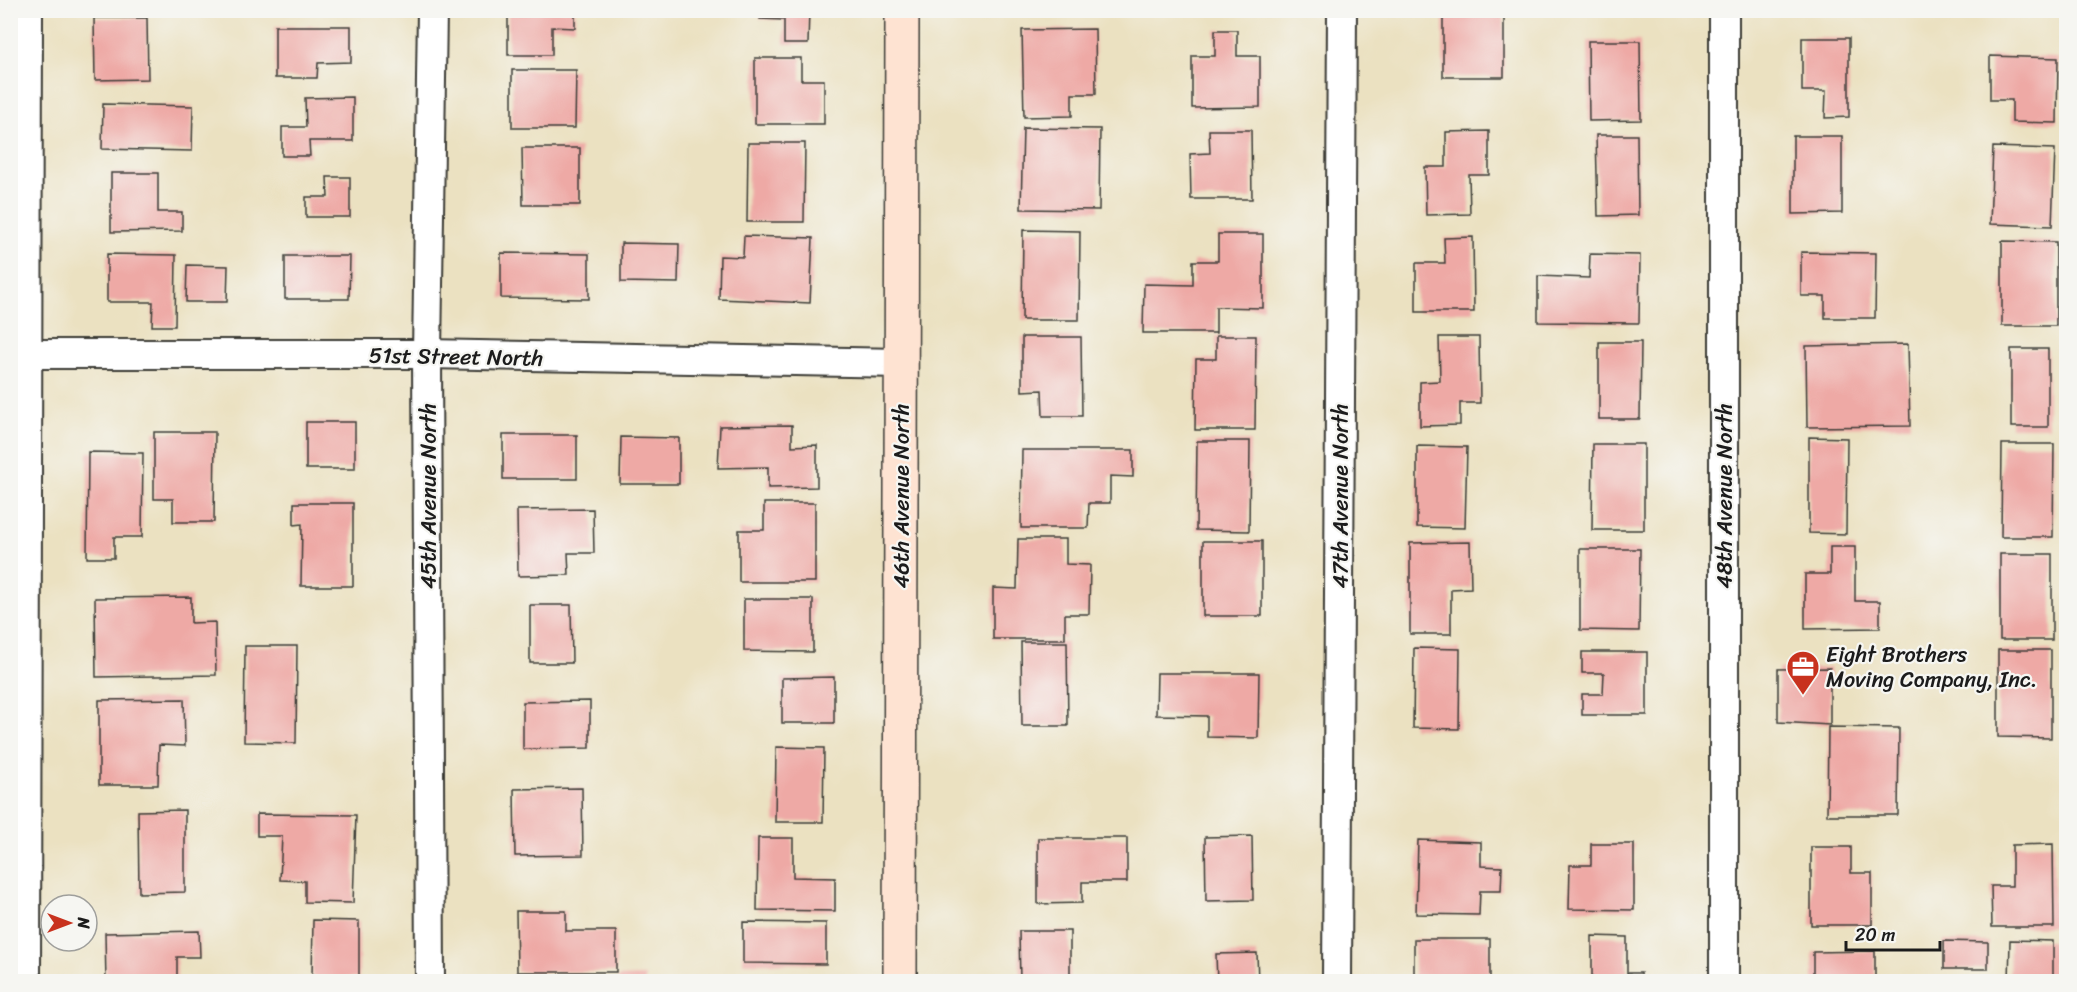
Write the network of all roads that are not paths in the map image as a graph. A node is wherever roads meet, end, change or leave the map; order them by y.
1 (28, 10) edge
2 (432, 10) edge
3 (902, 10) edge
4 (1342, 10) edge
5 (1724, 10) edge
6 (19, 354) edge
7 (428, 354) junction
8 (902, 363) junction
9 (26, 981) edge
10 (430, 981) edge
11 (900, 981) edge
12 (1337, 981) edge
13 (1724, 981) edge

1 - 6 street
2 - 7 street, 45th Avenue North
3 - 8 street, 46th Avenue North
4 - 12 street, 47th Avenue North
5 - 13 street, 48th Avenue North
6 - 7 street, 51st Street North
6 - 9 street
7 - 8 street, 51st Street North
7 - 10 street, 45th Avenue North
8 - 11 street, 46th Avenue North

